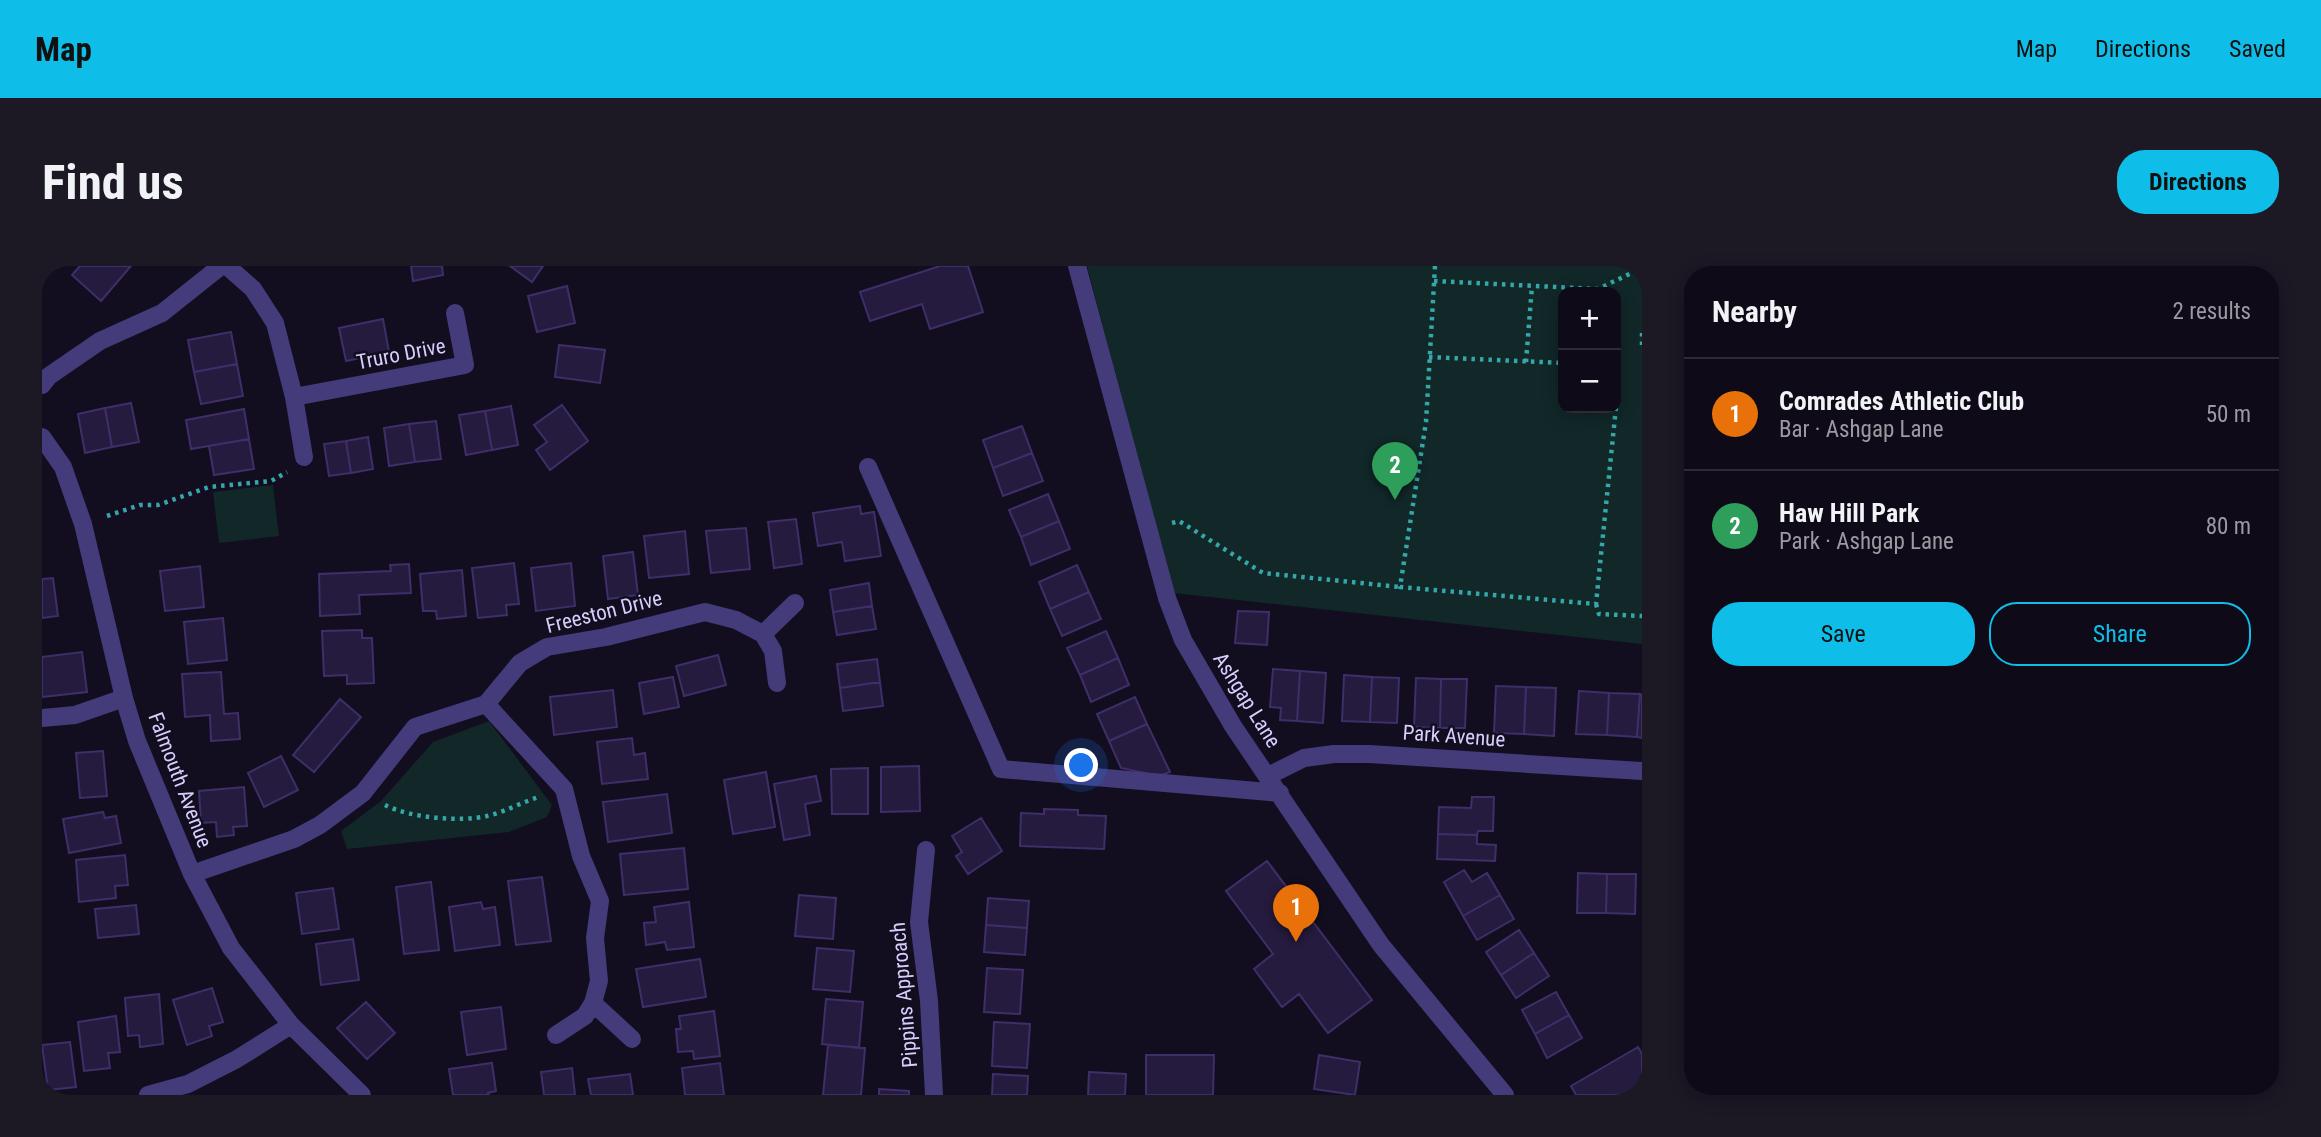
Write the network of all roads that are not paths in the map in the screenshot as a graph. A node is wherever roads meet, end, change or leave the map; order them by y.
1 (221, 266) edge
2 (227, 266) edge
3 (1077, 266) edge
4 (455, 313) dead end
5 (42, 385) edge
6 (294, 397) junction
7 (42, 437) edge
8 (304, 457) road end
9 (868, 467) dead end
10 (795, 603) dead end
11 (763, 634) junction
12 (777, 683) dead end
13 (124, 698) junction
14 (486, 704) junction
15 (42, 718) edge
16 (1642, 771) edge
17 (1268, 776) junction
18 (1280, 793) junction
19 (926, 850) dead end
20 (192, 874) junction
21 (593, 1003) junction
22 (291, 1025) junction
23 (556, 1035) dead end
24 (632, 1039) dead end
25 (148, 1095) edge
26 (362, 1095) edge
27 (934, 1095) edge
28 (1505, 1095) edge

1 - 5 street
2 - 6 street
3 - 17 street, Ashgap Lane
4 - 6 street, Truro Drive
6 - 8 street
7 - 13 street, Falmouth Avenue
9 - 18 street
10 - 11 street
11 - 12 street
11 - 14 street, Freeston Drive
13 - 15 street
13 - 20 street, Falmouth Avenue
14 - 20 street
14 - 21 street
16 - 17 street, Park Avenue
17 - 18 street, Ashgap Lane
18 - 28 street, Ashgap Lane
19 - 27 street, Pippins Approach
20 - 22 street, Falmouth Avenue
21 - 23 street
21 - 24 street
22 - 25 street
22 - 26 street, Falmouth Avenue

